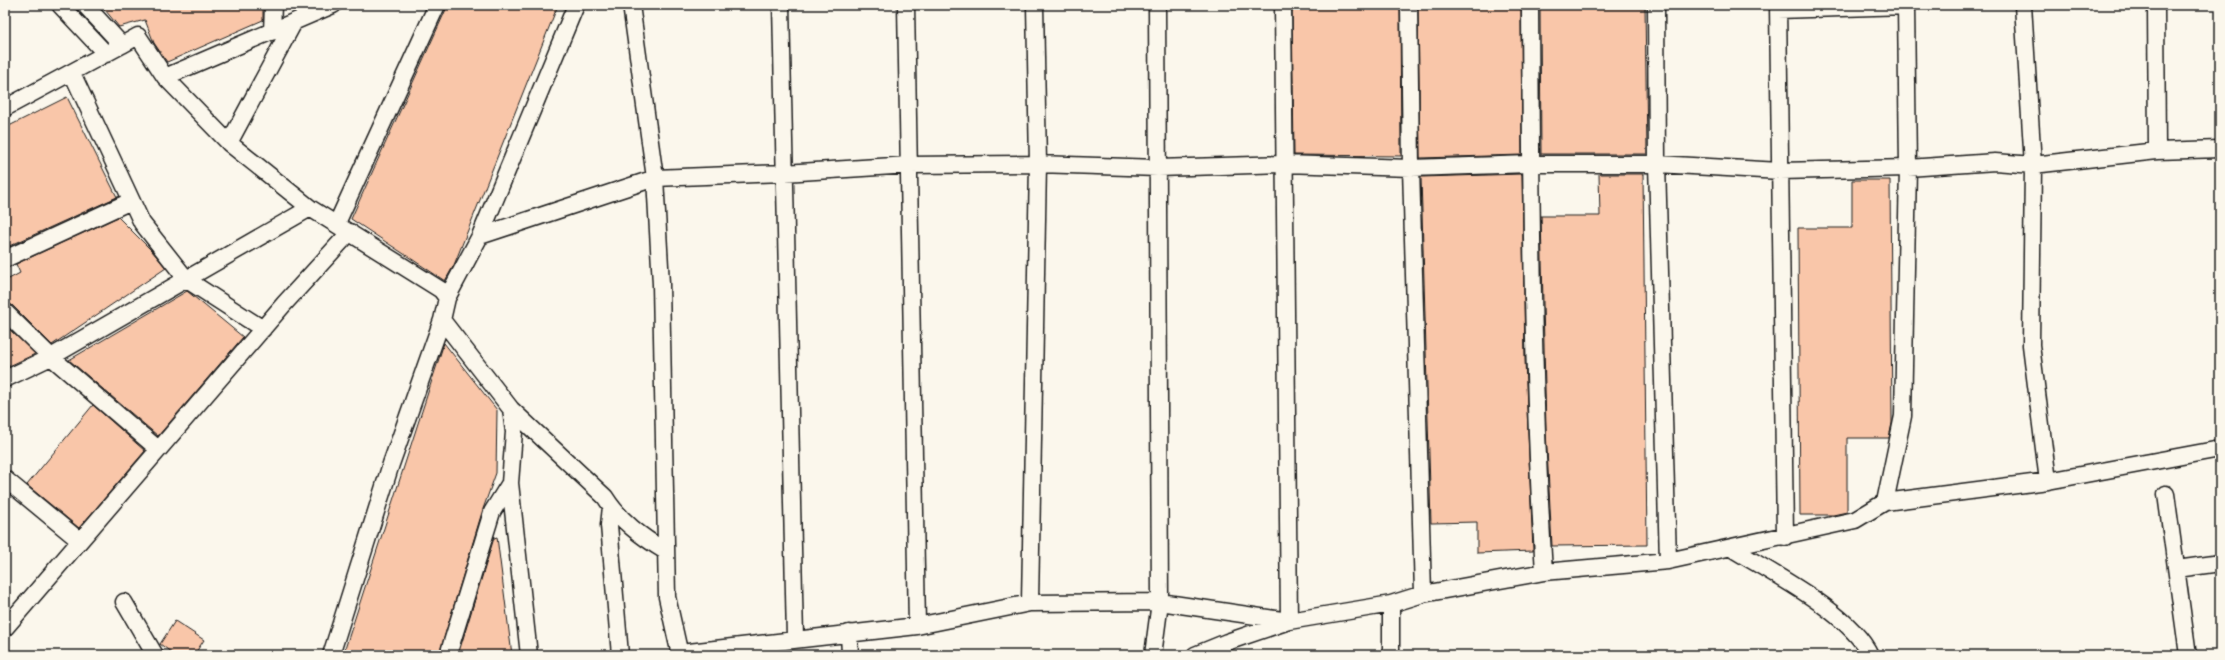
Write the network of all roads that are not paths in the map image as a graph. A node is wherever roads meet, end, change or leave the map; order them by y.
1 (60, 5) edge
2 (85, 5) edge
3 (273, 5) edge
4 (333, 5) edge
5 (437, 5) edge
6 (576, 5) edge
7 (631, 5) edge
8 (781, 5) edge
9 (906, 5) edge
10 (1035, 5) edge
11 (1157, 5) edge
12 (1283, 5) edge
13 (1409, 5) edge
14 (1530, 5) edge
15 (1656, 5) edge
16 (2023, 5) edge
17 (2156, 5) edge
18 (1906, 6) edge
19 (1778, 8) edge
20 (294, 22) junction
21 (272, 32) junction
22 (122, 45) junction
23 (106, 54) junction
24 (72, 73) junction
25 (165, 77) junction
26 (5, 108) edge
27 (229, 143) junction
28 (2220, 149) edge
29 (2157, 151) junction
30 (1038, 164) junction
31 (1284, 164) junction
32 (1530, 164) junction
33 (1657, 164) junction
34 (909, 165) junction
35 (2033, 165) junction
36 (1158, 168) junction
37 (1411, 168) junction
38 (1908, 168) junction
39 (1780, 171) junction
40 (784, 173) junction
41 (655, 178) junction
42 (132, 201) junction
43 (310, 208) junction
44 (336, 223) junction
45 (350, 232) junction
46 (480, 236) junction
47 (5, 258) edge
48 (187, 280) junction
49 (447, 298) junction
50 (5, 312) edge
51 (442, 320) junction
52 (263, 329) junction
53 (51, 357) junction
54 (5, 379) edge
55 (511, 408) junction
56 (158, 449) junction
57 (2220, 449) edge
58 (5, 480) edge
59 (2048, 481) junction
60 (510, 483) junction
61 (2166, 494) dead end
62 (1885, 502) junction
63 (611, 507) junction
64 (1784, 537) junction
65 (80, 541) junction
66 (1731, 548) junction
67 (665, 551) junction
68 (1668, 561) junction
69 (2220, 563) edge
70 (2177, 569) junction
71 (1544, 572) junction
72 (1423, 594) junction
73 (124, 602) dead end
74 (1160, 602) junction
75 (1030, 603) junction
76 (1391, 604) junction
77 (1289, 621) junction
78 (917, 626) junction
79 (5, 628) edge
80 (849, 632) junction
81 (795, 638) junction
82 (680, 654) edge
83 (155, 655) edge
84 (331, 655) edge
85 (448, 655) edge
86 (529, 655) edge
87 (620, 655) edge
88 (850, 655) edge
89 (1153, 655) edge
90 (1195, 655) edge
91 (1391, 655) edge
92 (1870, 655) edge
93 (2188, 655) edge

1 - 23 street
2 - 22 street
3 - 21 street
4 - 20 street
5 - 44 street
6 - 46 street
7 - 41 street
8 - 40 street
9 - 34 street
10 - 30 street
11 - 36 street
12 - 31 street
13 - 37 street
14 - 32 street
15 - 33 street
16 - 35 street
17 - 29 street
18 - 19 street
18 - 38 street
19 - 39 street
20 - 21 street
20 - 27 street
21 - 25 street
22 - 23 street
22 - 25 street
23 - 24 street
24 - 26 street
24 - 42 street
25 - 27 street
27 - 43 street
28 - 29 street
29 - 35 street
30 - 34 street
30 - 36 street
30 - 75 street
31 - 36 street
31 - 37 street
31 - 77 street
32 - 33 street
32 - 37 street
32 - 71 street
33 - 39 street
33 - 68 street
34 - 40 street
34 - 78 street
35 - 38 street
35 - 59 street
36 - 74 street
37 - 72 street
38 - 39 street
38 - 62 street
39 - 64 street
40 - 41 street
40 - 81 street
41 - 46 street
41 - 67 street
42 - 47 street
42 - 48 street
43 - 44 street
43 - 48 street
44 - 45 street
45 - 49 street
45 - 52 street
46 - 49 street
48 - 52 street
48 - 53 street
49 - 51 street
50 - 53 street
51 - 55 street
51 - 84 street
52 - 56 street
53 - 54 street
53 - 56 street
55 - 60 street
55 - 63 street
56 - 65 street
57 - 59 street
58 - 65 street
59 - 62 street
60 - 85 street
60 - 86 street
61 - 70 street
62 - 64 street
63 - 67 street
63 - 87 street
64 - 66 street
65 - 79 street
66 - 68 street
66 - 92 street
67 - 82 street
68 - 71 street
69 - 70 street
70 - 93 street
71 - 72 street
72 - 76 street
73 - 83 street
74 - 75 street
74 - 77 street
74 - 89 street
75 - 78 street
76 - 77 street
76 - 91 street
77 - 90 street
78 - 80 street
80 - 81 street
80 - 88 street
81 - 82 street

